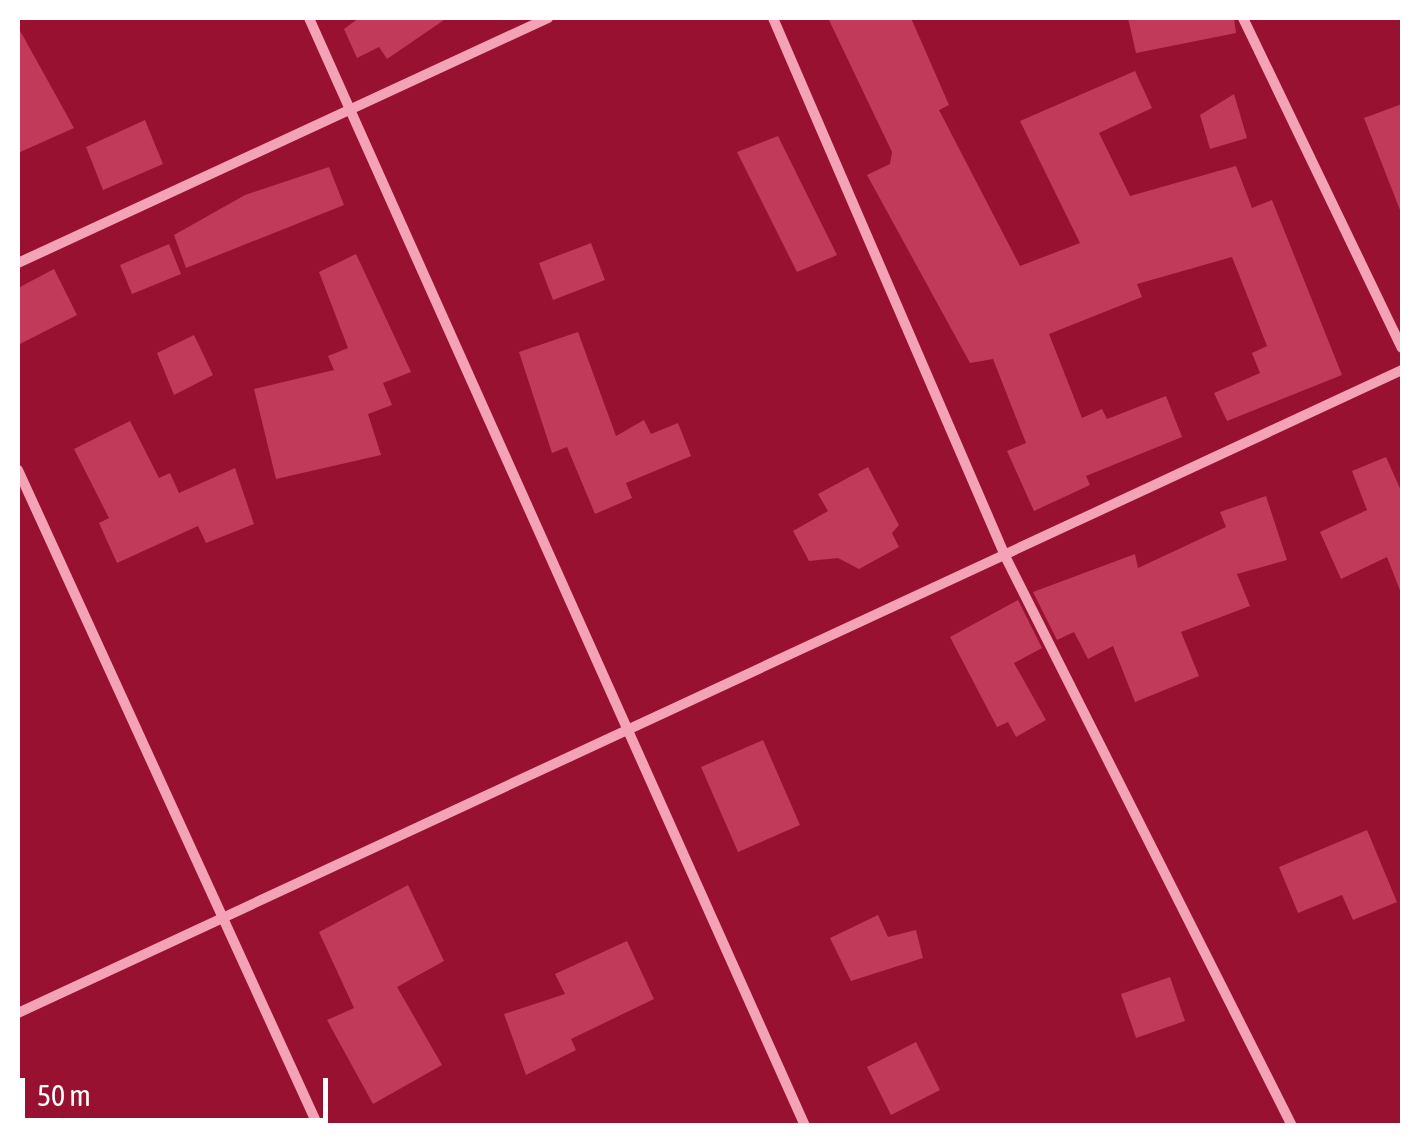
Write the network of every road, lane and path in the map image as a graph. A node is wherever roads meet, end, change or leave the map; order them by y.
1 (309, 18) edge
2 (548, 18) edge
3 (774, 18) edge
4 (1243, 18) edge
5 (351, 108) junction
6 (18, 264) edge
7 (1402, 348) edge
8 (1402, 370) edge
9 (18, 470) edge
10 (1006, 558) junction
11 (626, 729) junction
12 (220, 921) junction
13 (18, 1013) edge
14 (318, 1126) edge
15 (805, 1126) edge
16 (1292, 1126) edge

1 - 5 street
2 - 5 street
3 - 10 street
4 - 7 street
5 - 6 street
5 - 11 street
8 - 10 street
9 - 12 street
10 - 11 street
10 - 16 street
11 - 12 street
11 - 15 street
12 - 13 street
12 - 14 street

